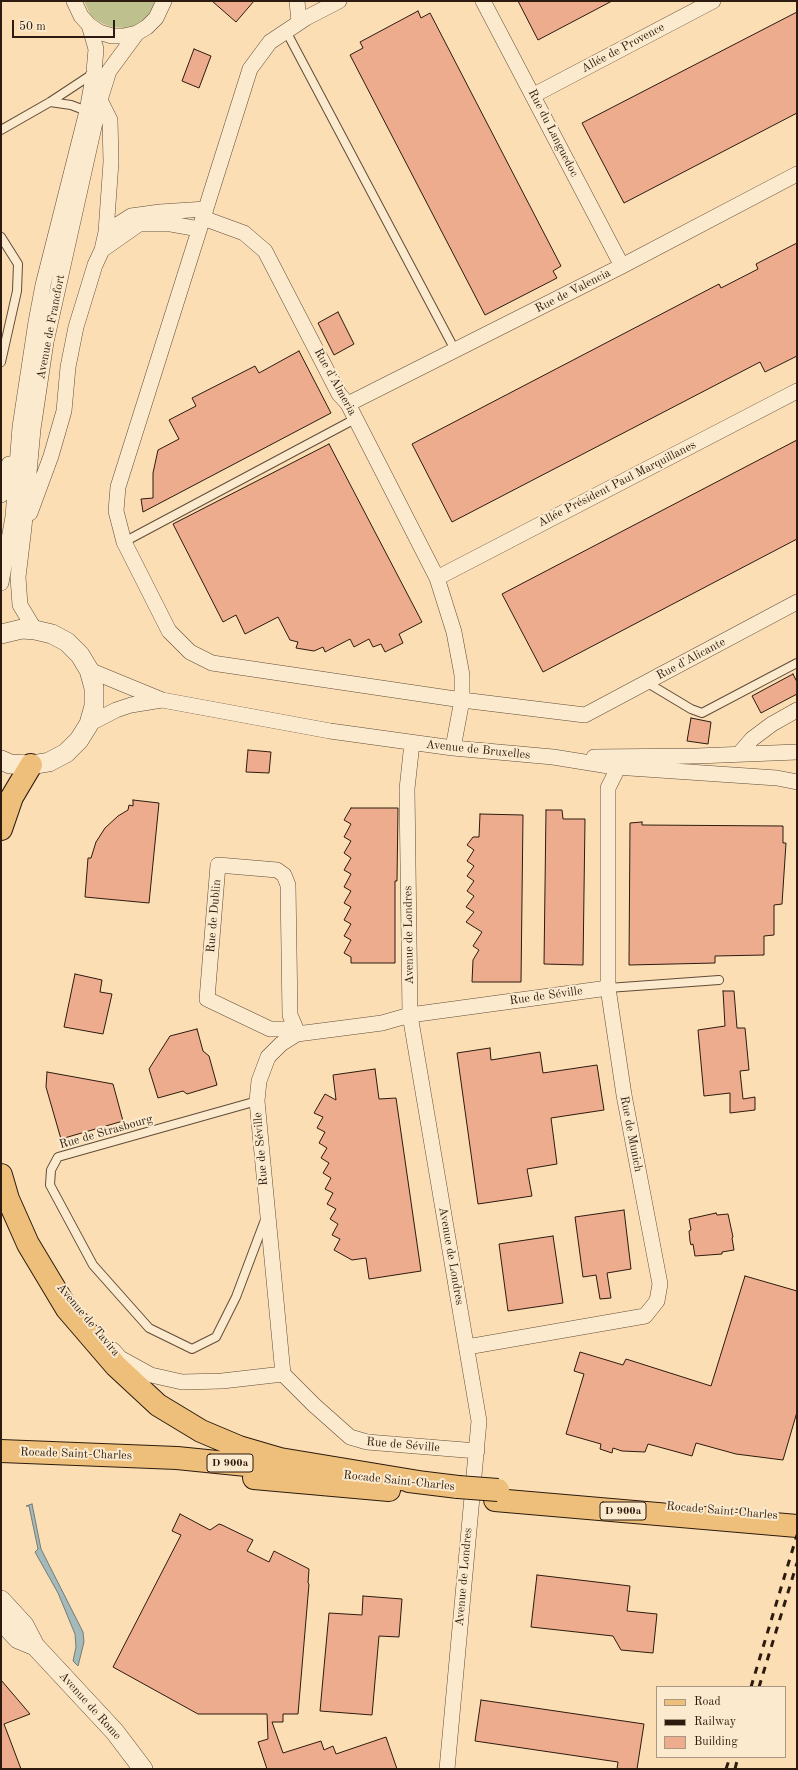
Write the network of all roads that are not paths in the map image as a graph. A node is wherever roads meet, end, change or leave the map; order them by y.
1 (74, 1) edge
2 (164, 1) edge
3 (297, 1) edge
4 (483, 1) edge
5 (713, 1) edge
6 (330, 3) edge
7 (299, 22) junction
8 (88, 25) junction
9 (286, 31) junction
10 (137, 33) junction
11 (94, 72) junction
12 (534, 95) junction
13 (100, 100) junction
14 (50, 102) junction
15 (87, 111) junction
16 (1, 130) edge
17 (797, 174) edge
18 (202, 219) junction
19 (106, 232) junction
20 (1, 237) edge
21 (102, 250) junction
22 (622, 266) junction
23 (36, 322) junction
24 (455, 350) junction
25 (1, 362) edge
26 (797, 391) edge
27 (348, 404) junction
28 (355, 419) junction
29 (1, 495) edge
30 (24, 527) junction
31 (124, 542) junction
32 (437, 578) junction
33 (1, 583) edge
34 (797, 602) edge
35 (35, 630) junction
36 (1, 634) edge
37 (797, 663) edge
38 (89, 670) junction
39 (646, 682) junction
40 (162, 700) junction
41 (462, 700) junction
42 (797, 710) edge
43 (89, 724) junction
44 (412, 743) junction
45 (454, 748) junction
46 (797, 752) edge
47 (739, 754) junction
48 (553, 757) junction
49 (1, 760) edge
50 (31, 766) junction
51 (615, 767) junction
52 (797, 782) edge
53 (1, 829) edge
54 (719, 980) dead end
55 (608, 988) junction
56 (410, 1015) junction
57 (297, 1032) junction
58 (257, 1101) junction
59 (1, 1175) edge
60 (267, 1214) junction
61 (28, 1244) junction
62 (467, 1347) junction
63 (282, 1374) junction
64 (1, 1451) edge
65 (477, 1451) junction
66 (1, 1464) edge
67 (424, 1482) junction
68 (457, 1491) junction
69 (751, 1518) junction
70 (797, 1518) edge
71 (797, 1526) edge
72 (1, 1600) edge
73 (1, 1621) edge
74 (35, 1646) junction
75 (143, 1769) edge
76 (447, 1769) edge

1 - 8 street, Avenue de Francfort
2 - 10 street, Avenue de Francfort
3 - 7 street
4 - 12 street, Rue du Languedoc
5 - 12 street, Allée de Provence
6 - 7 street
7 - 9 street
8 - 10 street
8 - 11 street, Avenue de Francfort
9 - 18 street
9 - 24 lane
10 - 13 street, Avenue de Francfort
11 - 14 lane
11 - 15 street, Avenue de Francfort
12 - 22 street, Rue du Languedoc
13 - 19 street
13 - 30 street, Avenue de Francfort
14 - 15 lane
14 - 16 lane
15 - 23 street, Avenue de Francfort
17 - 22 street, Rue de Valencia
18 - 19 street
18 - 21 street
18 - 27 street, Rue d'Almeria
18 - 31 street
19 - 21 street
20 - 25 lane
21 - 30 street
22 - 24 street, Rue de Valencia
23 - 29 street
23 - 33 street, Avenue de Francfort
24 - 27 street, Rue de Valencia
26 - 32 street, Allée Président Paul Marquillanes
27 - 28 street, Rue d'Almeria
28 - 31 lane
28 - 32 street, Rue d'Almeria
30 - 35 street, Avenue de Francfort
31 - 41 street
32 - 41 street, Rue d'Almeria
34 - 39 street, Rue d'Alicante
35 - 36 street
35 - 38 street
37 - 39 lane
38 - 40 street, Avenue de Bruxelles
38 - 43 street
39 - 41 street, Rue d'Alicante
40 - 43 street, Avenue de Bruxelles
40 - 44 street, Avenue de Bruxelles
41 - 45 street, Rue d'Almeria
42 - 47 street
43 - 50 street
44 - 45 street, Avenue de Bruxelles
44 - 56 street, Avenue de Londres
45 - 48 street, Avenue de Bruxelles
46 - 47 street
47 - 48 street
48 - 51 street, Avenue de Bruxelles
49 - 50 street
50 - 53 main road
51 - 52 street, Avenue de Bruxelles
51 - 55 street, Rue de Munich
54 - 55 lane
55 - 56 street, Rue de Séville
55 - 62 street, Rue de Munich
56 - 57 street, Rue de Séville
56 - 62 street, Avenue de Londres
57 - 57 street, Rue de Dublin
57 - 58 street, Rue de Séville
58 - 60 street, Rue de Séville
58 - 60 lane, Rue de Strasbourg
59 - 61 main road
60 - 63 street, Rue de Séville
61 - 63 street, Avenue de Tavira
61 - 67 main road
62 - 65 street, Avenue de Londres
63 - 65 street, Rue de Séville
64 - 67 main road, Rocade Saint-Charles / D 900a
65 - 76 street, Avenue de Londres
66 - 68 main road, Rocade Saint-Charles / D 900a
67 - 68 main road, Rocade Saint-Charles / D 900a
68 - 69 main road, Rocade Saint-Charles / D 900a
69 - 70 main road, Rocade Saint-Charles / D 900a
69 - 71 main road, Rocade Saint-Charles / D 900a
72 - 74 street, Avenue de Rome
73 - 74 street, Avenue de Rome
74 - 75 street, Avenue de Rome

